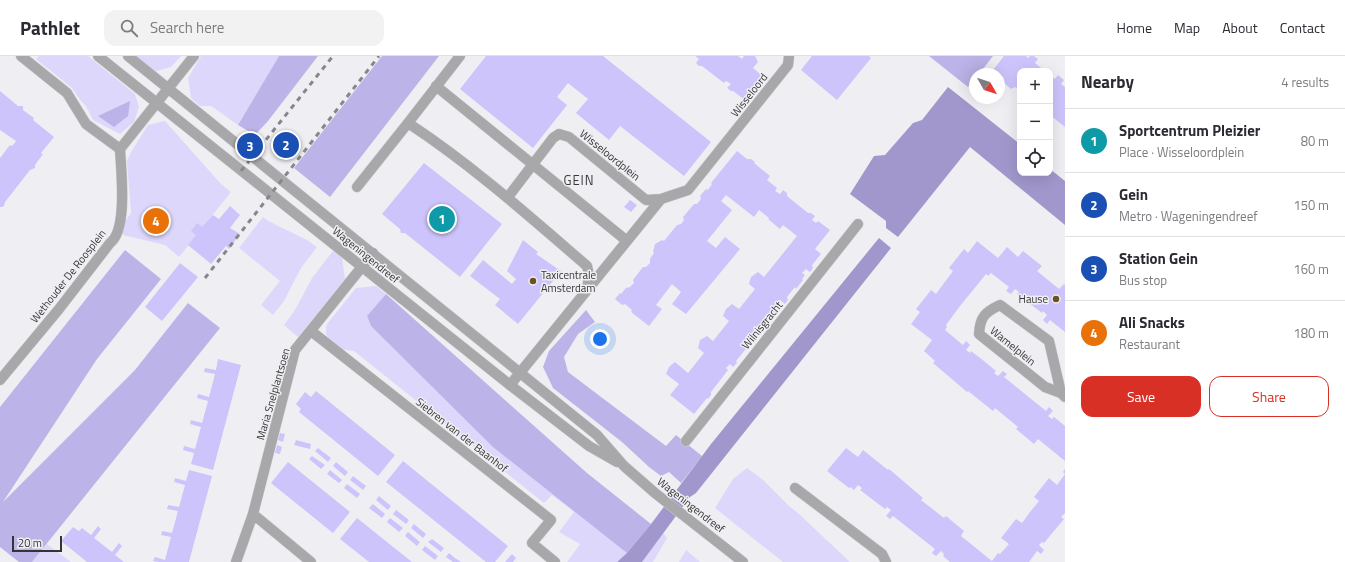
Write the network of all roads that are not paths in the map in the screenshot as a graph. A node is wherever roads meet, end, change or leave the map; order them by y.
1 (21, 56) edge
2 (98, 56) edge
3 (128, 56) edge
4 (194, 56) edge
5 (460, 56) edge
6 (789, 56) edge
7 (436, 86) junction
8 (167, 89) junction
9 (156, 103) junction
10 (408, 123) junction
11 (738, 128) joint
12 (120, 149) junction
13 (533, 165) junction
14 (357, 187) dead end
15 (508, 197) junction
16 (661, 199) junction
17 (858, 224) dead end
18 (627, 241) junction
19 (373, 253) junction
20 (362, 267) junction
21 (588, 290) junction
22 (311, 331) junction
23 (520, 372) junction
24 (0, 380) edge
25 (510, 385) junction
26 (1063, 395) edge
27 (686, 440) dead end
28 (624, 466) junction
29 (795, 488) dead end
30 (253, 514) junction
31 (236, 562) edge
32 (311, 562) edge
33 (554, 562) edge
34 (743, 562) edge
35 (886, 562) edge

1 - 12 street
2 - 9 street, Wageningendreef
3 - 8 street, Wageningendreef
4 - 8 street
5 - 7 street
6 - 11 street, Wisseloord
7 - 10 street
7 - 13 street
8 - 9 street
8 - 19 street, Wageningendreef
9 - 12 street
9 - 20 street, Wageningendreef
10 - 14 street
10 - 15 street
11 - 16 street, Wisseloordplein
12 - 24 street, Wethouder De Roosplein
13 - 15 street, Wisseloordplein
13 - 16 street, Wisseloordplein
13 - 18 street
15 - 21 street
16 - 18 street
17 - 27 street, Wilnisgracht
18 - 21 street
19 - 20 street, Maria Snelplantsoen
19 - 23 street, Wageningendreef
20 - 22 street, Maria Snelplantsoen
20 - 25 street, Wageningendreef
21 - 23 street
22 - 30 street, Maria Snelplantsoen
22 - 33 street, Siebren van der Baanhof
23 - 25 street
23 - 28 street, Wageningendreef
25 - 28 street, Wageningendreef
26 - 26 street, Wamelplein
28 - 34 street, Wageningendreef
29 - 35 street
30 - 31 street, Maria Snelplantsoen
30 - 32 street

